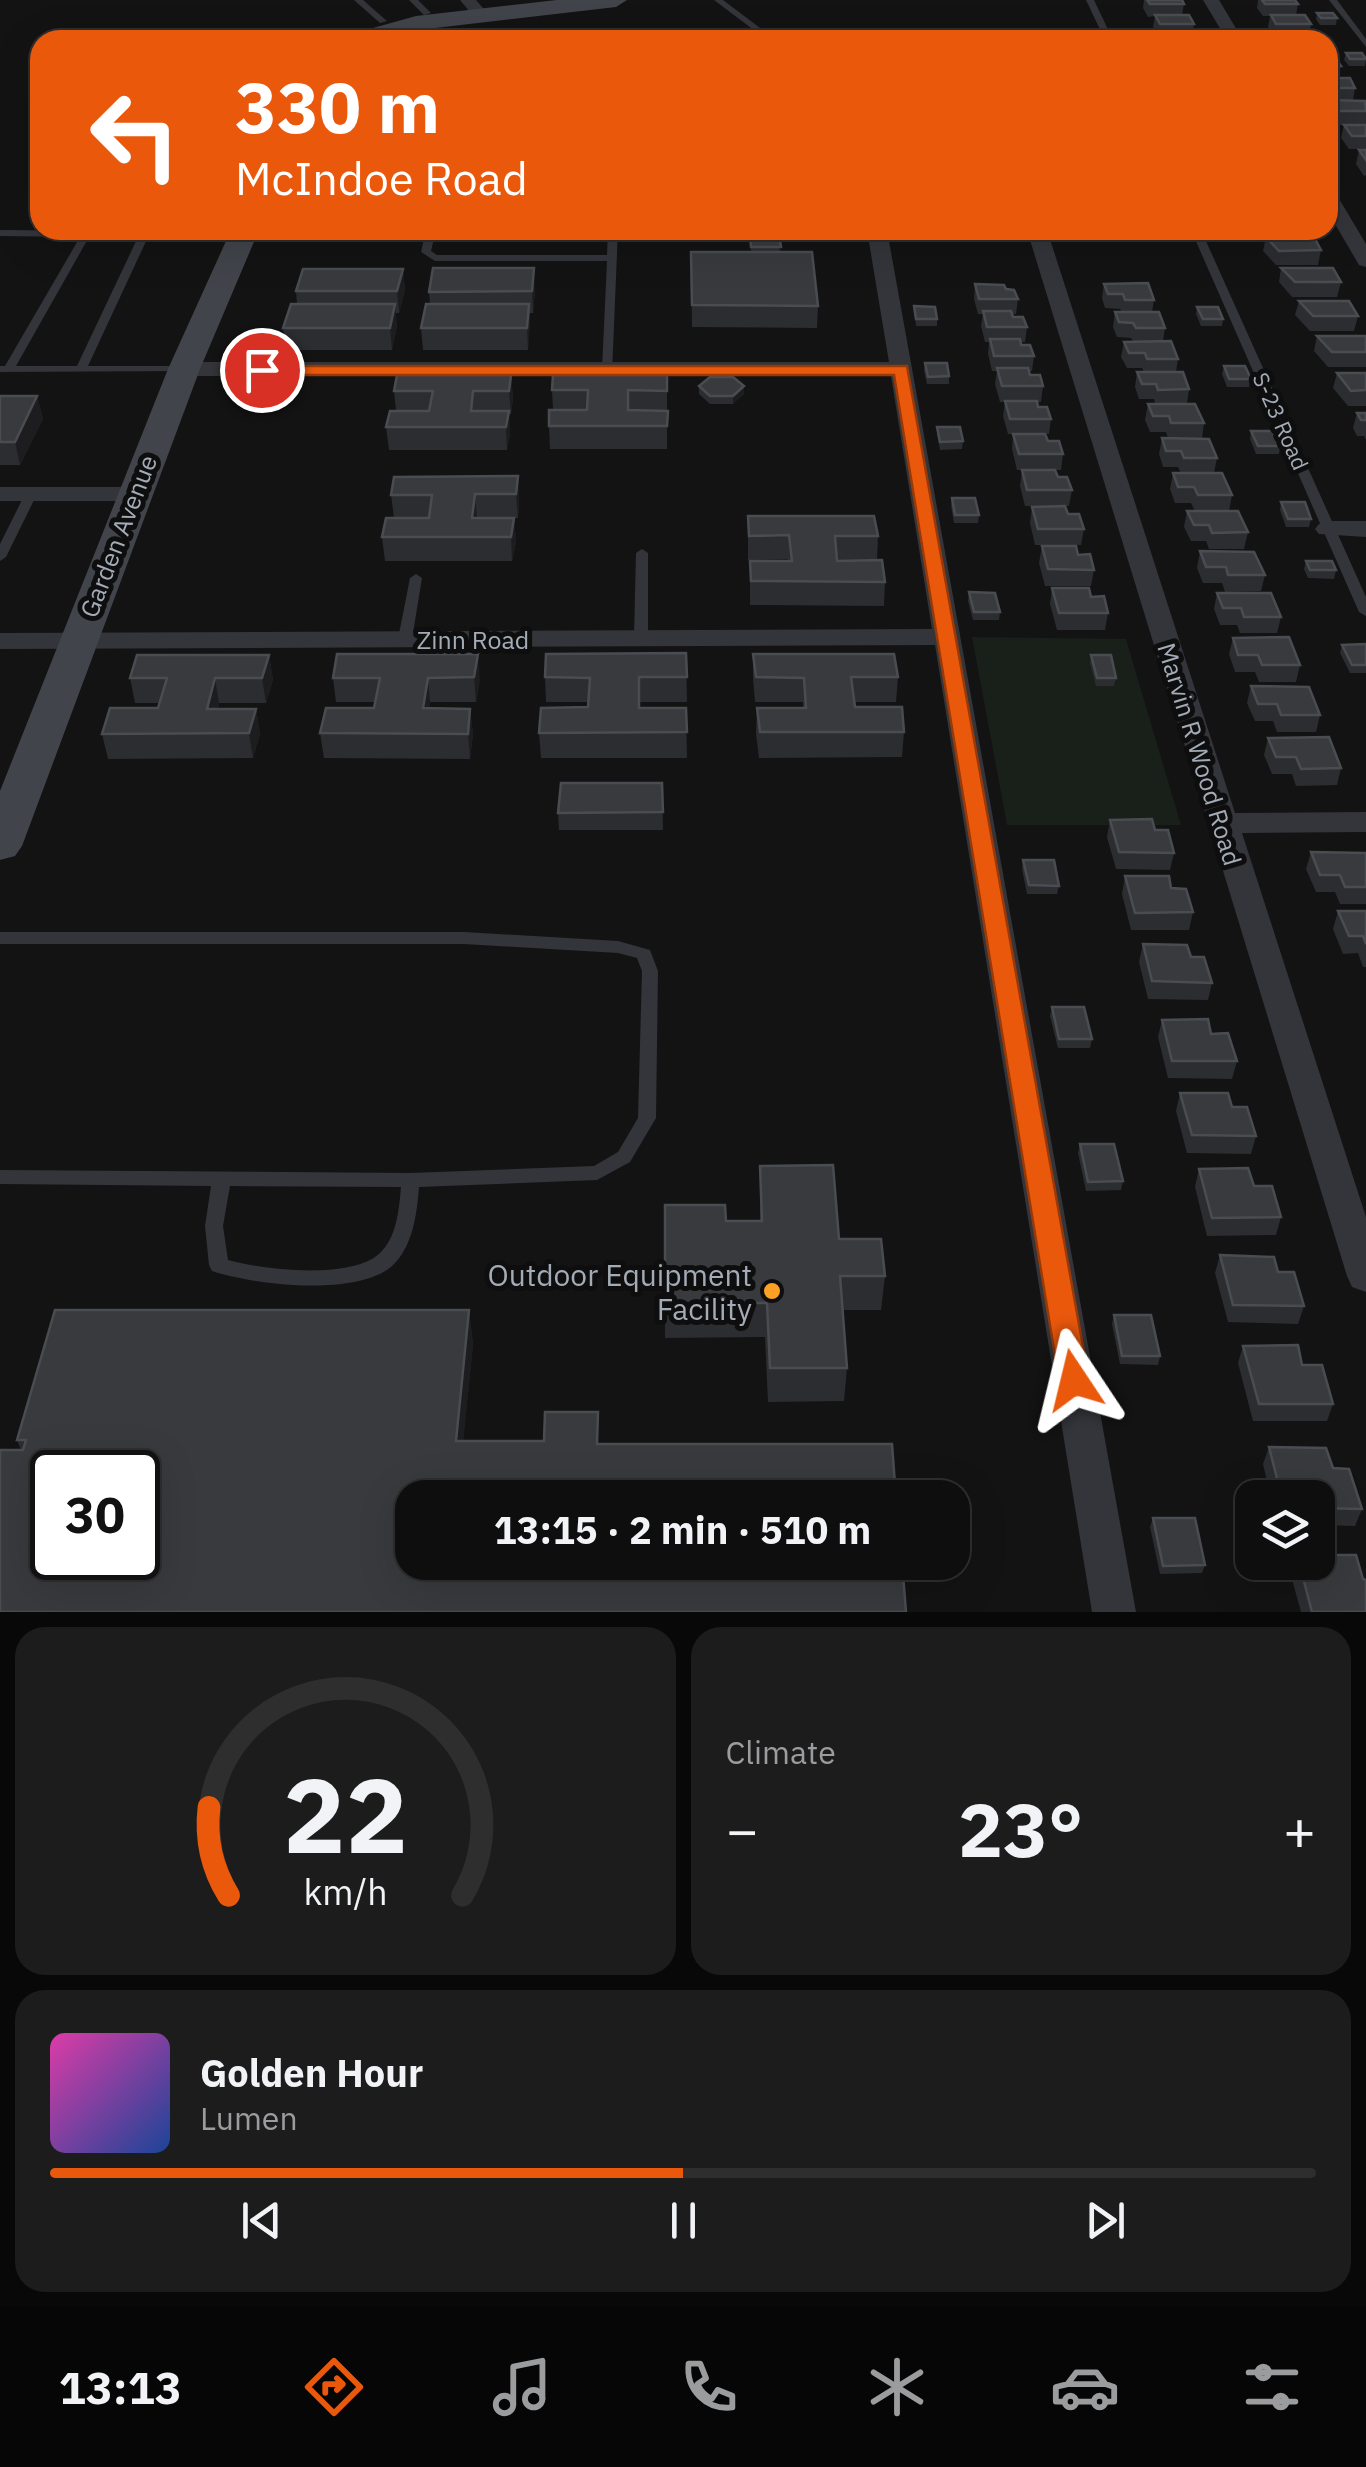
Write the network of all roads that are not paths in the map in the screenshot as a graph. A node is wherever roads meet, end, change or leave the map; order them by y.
1 (358, 0) edge
2 (413, 0) edge
3 (616, 0) edge
4 (718, 0) edge
5 (1090, 0) edge
6 (1211, 0) edge
7 (1333, 0) edge
8 (474, 7) edge
9 (427, 13) dead end
10 (383, 22) dead end
11 (386, 30) edge
12 (758, 30) edge
13 (1104, 30) edge
14 (1228, 30) edge
15 (1366, 46) edge
16 (1346, 224) edge
17 (0, 233) edge
18 (30, 233) edge
19 (82, 240) edge
20 (142, 240) edge
21 (241, 240) edge
22 (428, 240) edge
23 (613, 240) edge
24 (879, 240) edge
25 (1041, 240) edge
26 (1200, 240) edge
27 (612, 258) junction
28 (1366, 261) edge
29 (5, 369) edge
30 (80, 369) junction
31 (184, 370) junction
32 (608, 370) junction
33 (902, 370) junction
34 (0, 494) edge
35 (31, 494) junction
36 (135, 494) junction
37 (1328, 529) junction
38 (1366, 529) edge
39 (642, 552) dead end
40 (0, 556) edge
41 (416, 578) dead end
42 (1366, 612) edge
43 (641, 637) junction
44 (946, 637) junction
45 (405, 639) junction
46 (0, 641) edge
47 (77, 641) junction
48 (1366, 822) edge
49 (1221, 823) junction
50 (0, 846) edge
51 (0, 938) edge
52 (0, 1176) edge
53 (222, 1176) junction
54 (411, 1180) junction
55 (1366, 1276) edge
56 (1114, 1612) edge

1 - 10 lane
2 - 9 lane
3 - 8 street
4 - 12 lane
5 - 13 lane
6 - 14 street
7 - 15 lane
8 - 11 street
16 - 28 street
17 - 18 lane
19 - 29 lane
20 - 30 lane
21 - 31 street, Garden Avenue
22 - 27 lane
23 - 27 lane
24 - 33 street
25 - 49 street, Marvin R Wood Road
26 - 37 lane, S-23 Road
27 - 32 lane
29 - 30 lane
30 - 31 lane
31 - 32 street
31 - 36 street, Garden Avenue
32 - 33 street
33 - 44 street
34 - 35 street
35 - 36 street
35 - 40 lane
36 - 47 street, Garden Avenue
37 - 38 street
37 - 42 lane, S-23 Road
39 - 43 lane
41 - 45 lane
43 - 44 street, Zinn Road
43 - 45 street, Zinn Road
44 - 56 street
45 - 47 street, Zinn Road
46 - 47 street, Zinn Road
47 - 50 street, Garden Avenue
48 - 49 street
49 - 55 street, Marvin R Wood Road
51 - 54 lane
52 - 53 lane
53 - 54 lane
53 - 54 lane

